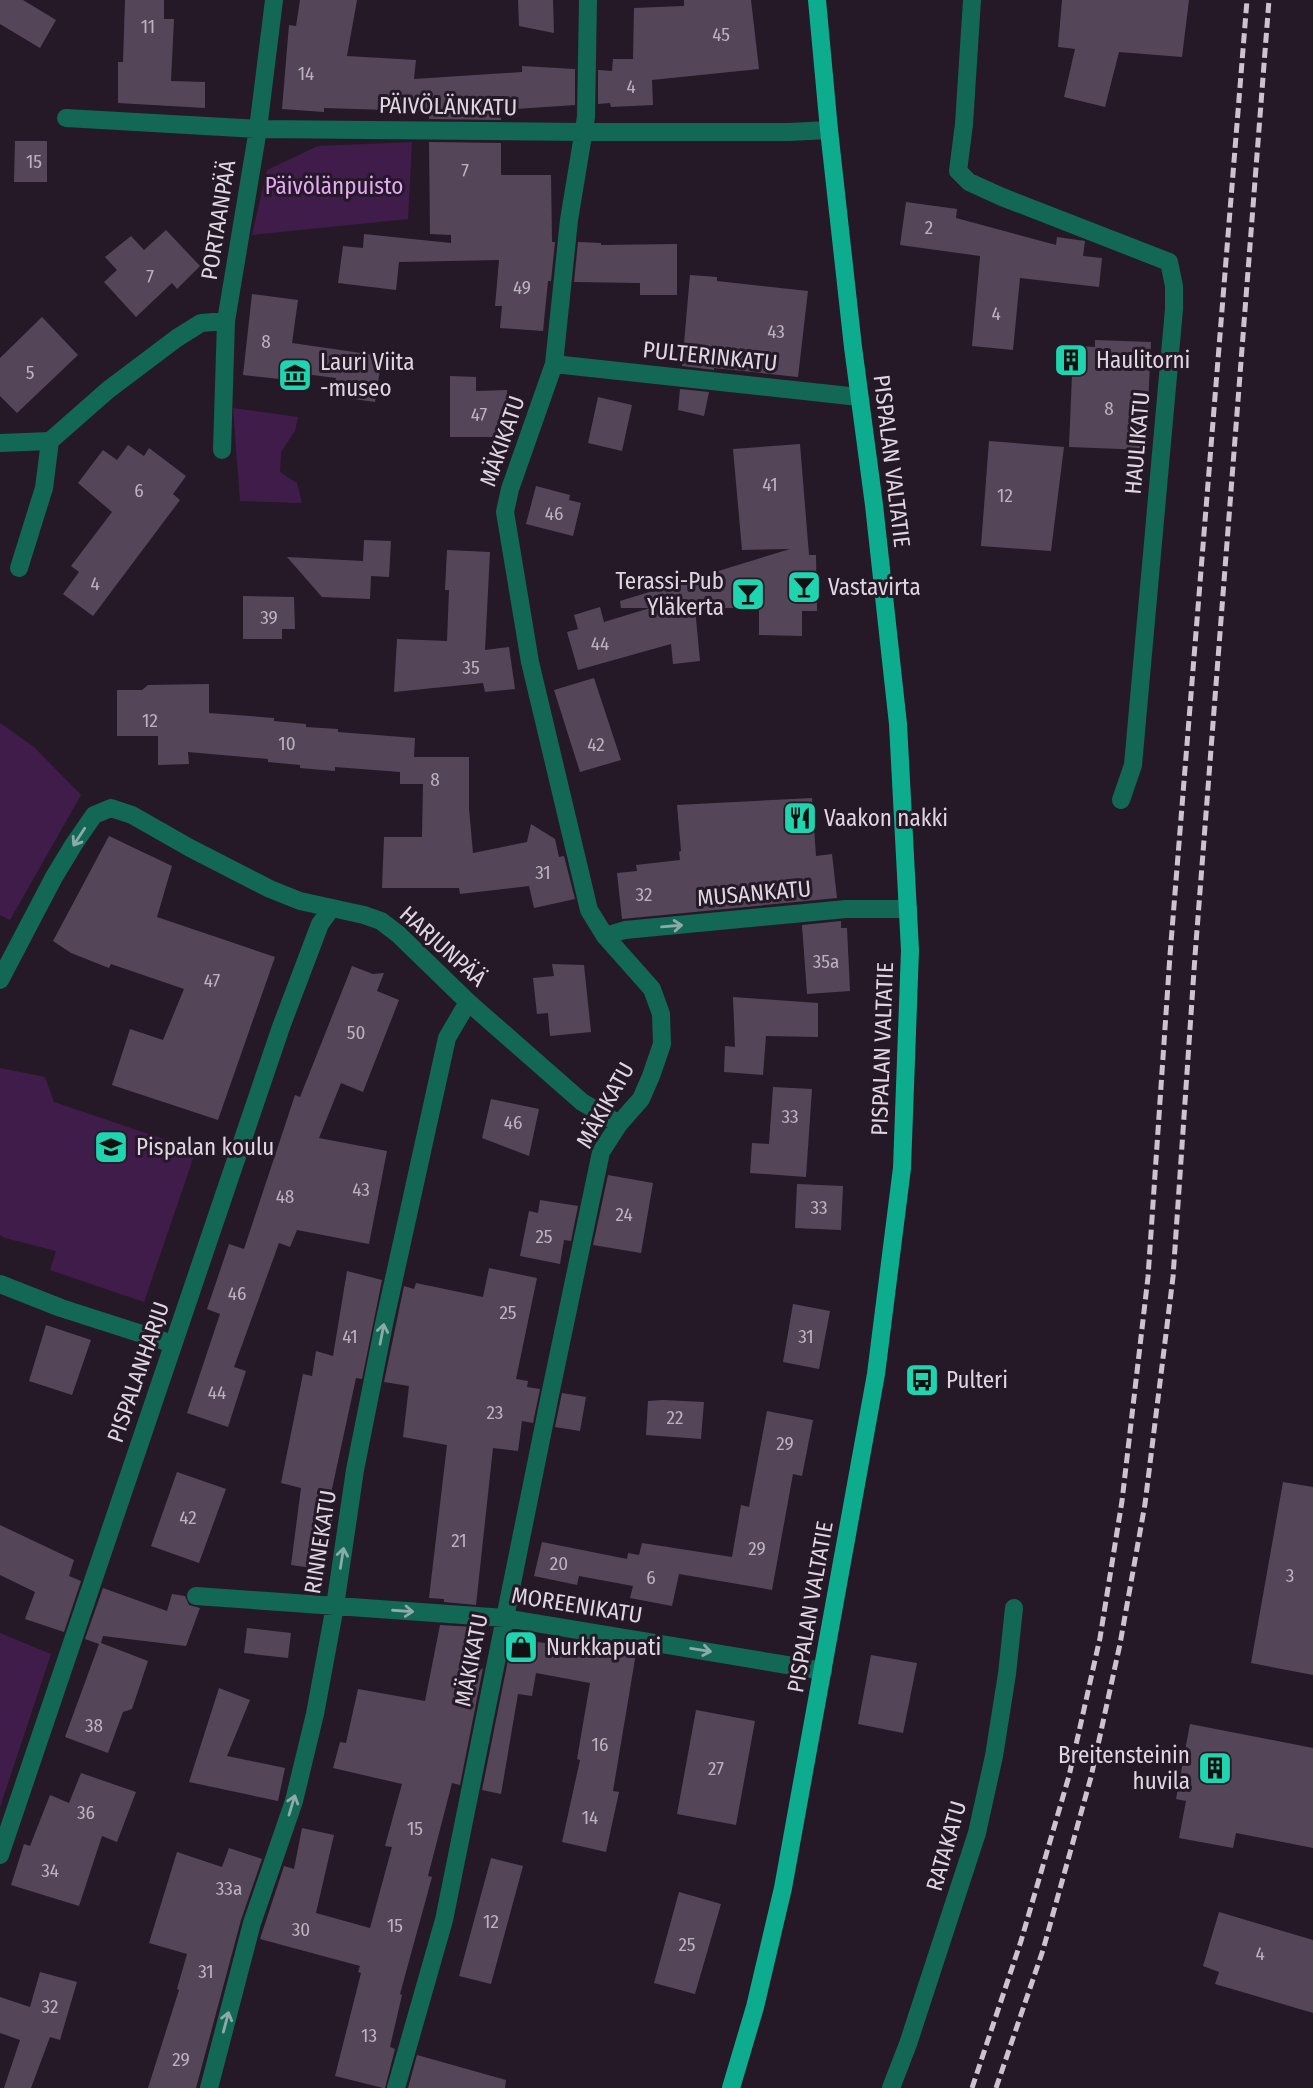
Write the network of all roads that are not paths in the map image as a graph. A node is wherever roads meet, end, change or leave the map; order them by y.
1 (274, 0) edge
2 (588, 0) edge
3 (817, 0) edge
4 (972, 0) edge
5 (66, 118) dead end
6 (258, 129) junction
7 (829, 130) junction
8 (584, 132) junction
9 (226, 320) junction
10 (554, 364) junction
11 (859, 397) junction
12 (50, 441) junction
13 (0, 443) edge
14 (222, 450) dead end
15 (19, 568) dead end
16 (1121, 800) dead end
17 (331, 909) junction
18 (908, 909) junction
19 (605, 936) junction
20 (0, 979) edge
21 (468, 1002) junction
22 (619, 1124) junction
23 (0, 1284) edge
24 (173, 1344) junction
25 (196, 1596) dead end
26 (335, 1606) junction
27 (1014, 1608) dead end
28 (505, 1618) junction
29 (823, 1671) junction
30 (0, 1855) edge
31 (209, 2088) edge
32 (396, 2088) edge
33 (731, 2088) edge
34 (891, 2088) edge

1 - 6 street, PORTAANPÄÄ
2 - 8 street, MÄKIKATU
3 - 7 main road, PISPALAN VALTATIE
4 - 16 street, HAULIKATU
5 - 6 street, PÄIVÖLÄNKATU
6 - 8 street, PÄIVÖLÄNKATU
6 - 9 street, PORTAANPÄÄ
7 - 8 street, PÄIVÖLÄNKATU
7 - 11 main road, PISPALAN VALTATIE
8 - 10 street, MÄKIKATU
9 - 12 street
9 - 14 street, PORTAANPÄÄ
10 - 11 street, PULTERINKATU
10 - 19 street, MÄKIKATU
11 - 18 main road, PISPALAN VALTATIE
12 - 13 street
12 - 15 street
17 -> 20 street, HARJUNPÄÄ
17 - 21 street, HARJUNPÄÄ
17 - 24 street, PISPALANHARJU
19 -> 18 street, MUSANKATU
18 - 29 main road, PISPALAN VALTATIE
19 - 22 street, MÄKIKATU
21 - 22 street, HARJUNPÄÄ
26 -> 21 street, RINNEKATU
22 - 28 street, MÄKIKATU
23 - 24 street
24 - 30 street, PISPALANHARJU
25 - 26 street, MOREENIKATU
26 -> 28 street, MOREENIKATU
31 -> 26 street, RINNEKATU
27 - 34 street, RATAKATU
28 -> 29 street, MOREENIKATU
28 - 32 street, MÄKIKATU
29 - 33 main road, PISPALAN VALTATIE

